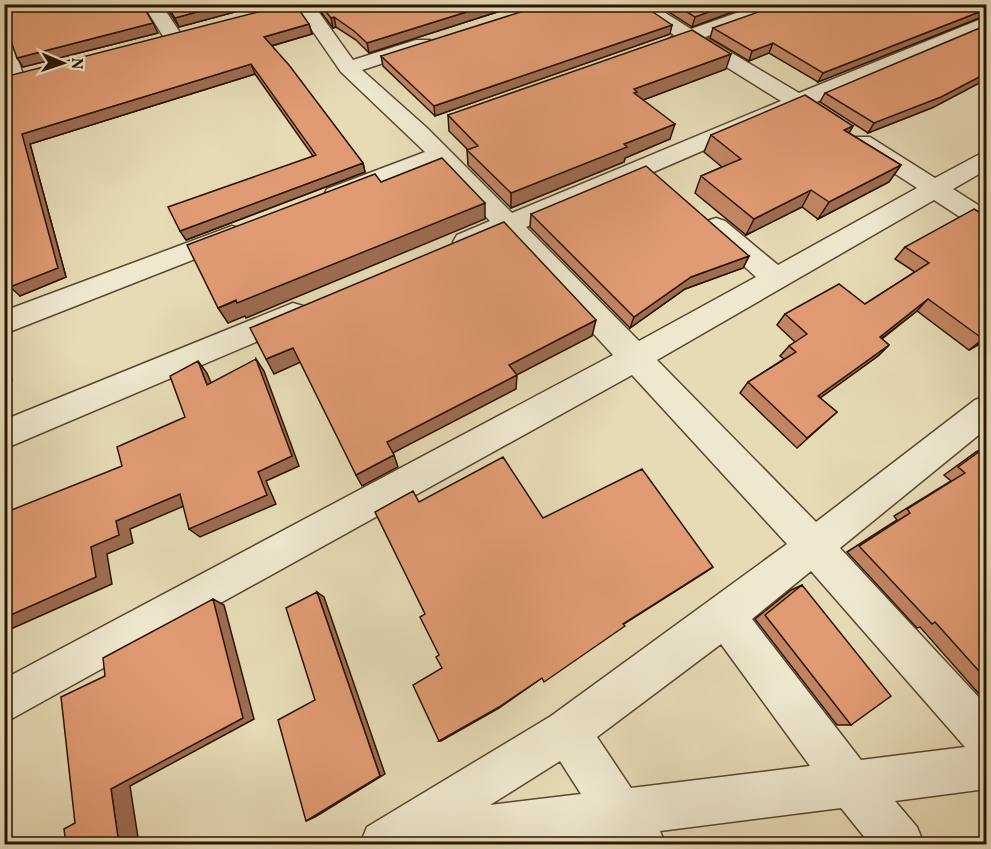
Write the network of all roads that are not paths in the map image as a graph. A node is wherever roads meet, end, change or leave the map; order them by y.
1 (152, 4) edge
2 (637, 4) edge
3 (781, 4) edge
4 (976, 4) edge
5 (296, 5) edge
6 (987, 9) edge
7 (987, 22) edge
8 (195, 31) edge
9 (691, 35) junction
10 (173, 37) junction
11 (438, 40) edge
12 (150, 43) edge
13 (4, 46) edge
14 (658, 47) edge
15 (348, 68) junction
16 (36, 72) edge
17 (9, 79) edge
18 (799, 102) junction
19 (828, 121) edge
20 (848, 133) edge
21 (440, 155) junction
22 (987, 160) edge
23 (935, 189) junction
24 (317, 202) edge
25 (698, 212) edge
26 (987, 222) edge
27 (508, 224) junction
28 (250, 228) edge
29 (442, 251) edge
30 (776, 279) junction
31 (311, 306) edge
32 (4, 323) edge
33 (635, 358) junction
34 (987, 410) edge
35 (4, 435) edge
36 (813, 545) junction
37 (725, 616) junction
38 (4, 702) edge
39 (567, 732) junction
40 (987, 737) edge
41 (987, 767) edge
42 (851, 784) junction
43 (631, 829) edge
44 (383, 844) edge
45 (900, 844) edge

1 - 10 street
2 - 9 street
3 - 9 street
4 - 6 street
5 - 15 street
7 - 18 street
8 - 10 street
9 - 14 street
9 - 18 street
10 - 12 street
11 - 15 street
13 - 17 street
15 - 21 street
16 - 17 street
18 - 19 street
18 - 27 street
20 - 23 street
21 - 24 street
21 - 27 street
22 - 23 street
23 - 26 street
23 - 30 street
25 - 30 street
27 - 29 street
27 - 33 street
28 - 32 street
30 - 33 street
31 - 35 street
33 - 36 street
33 - 38 street
34 - 36 street
36 - 37 street
36 - 40 street
37 - 39 street
37 - 42 street
39 - 43 street
39 - 44 street
41 - 42 street
42 - 43 street
42 - 45 street
43 - 44 street

